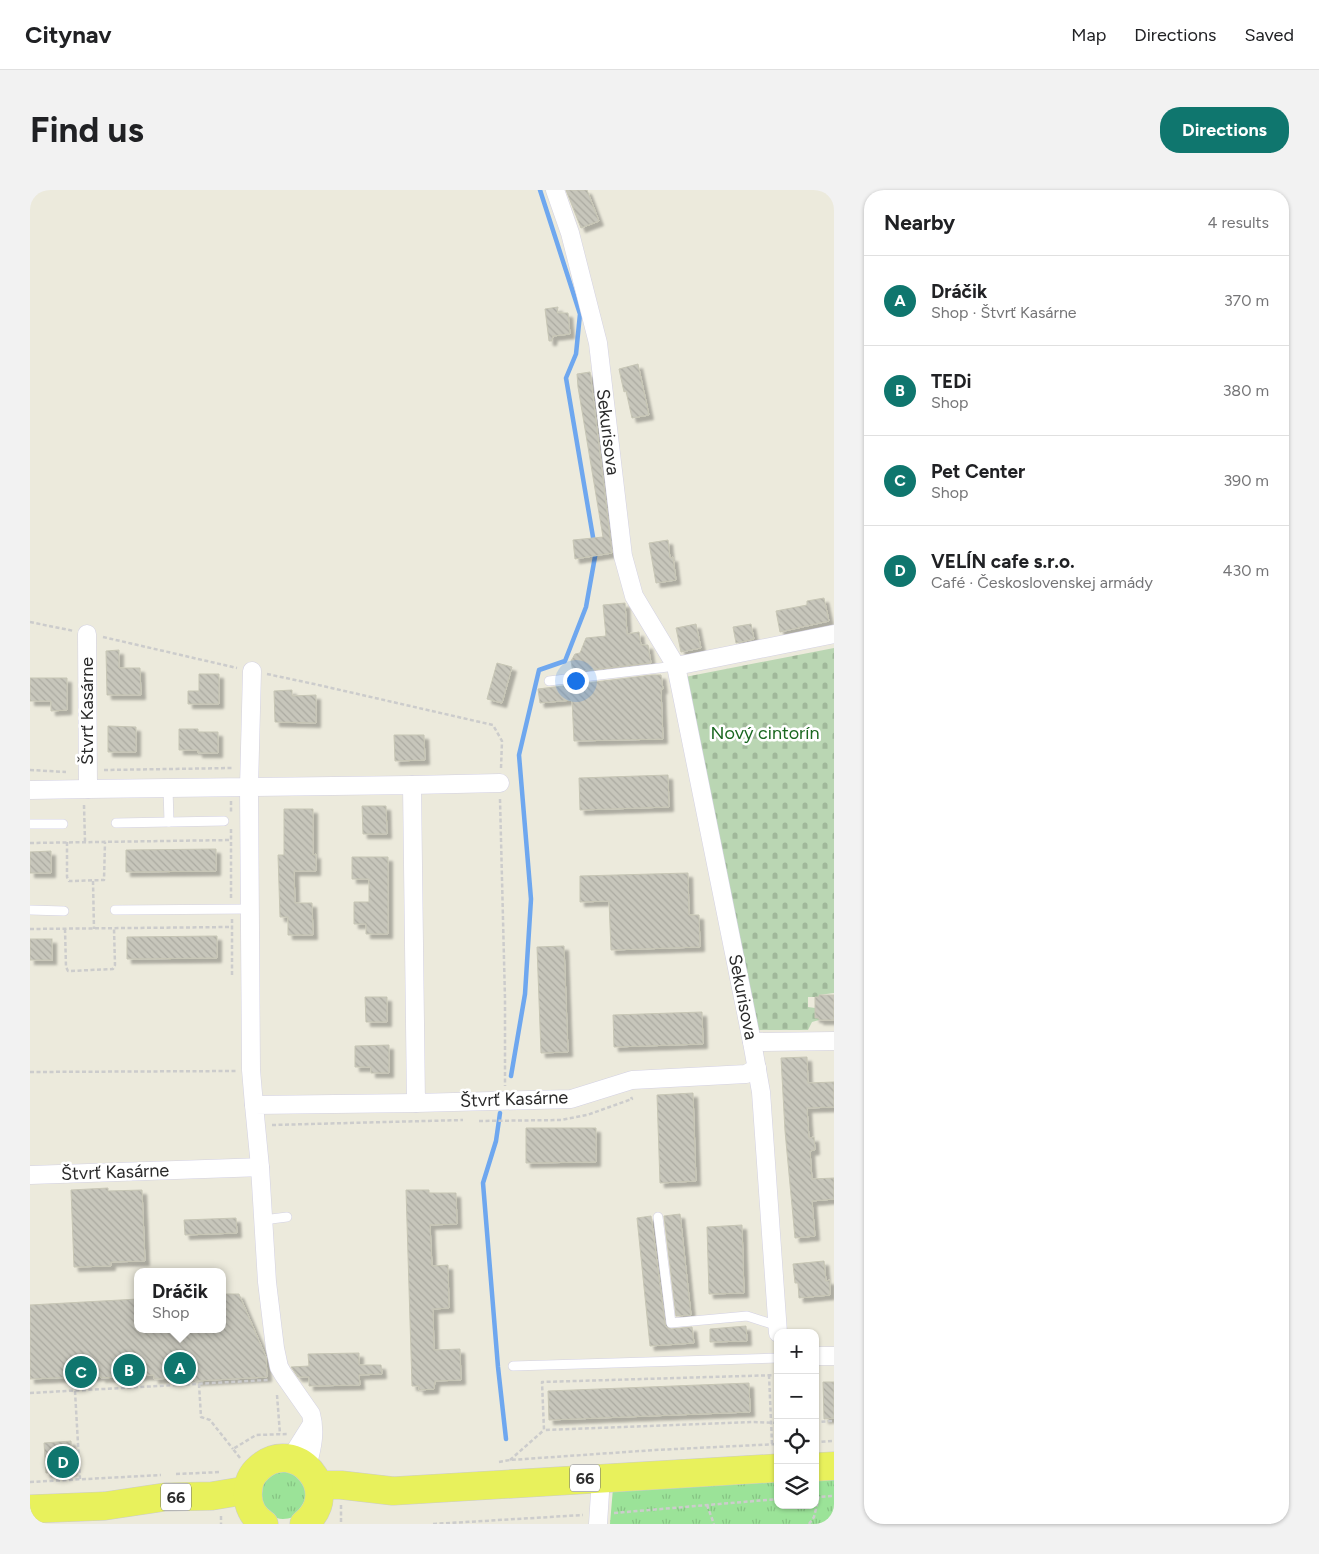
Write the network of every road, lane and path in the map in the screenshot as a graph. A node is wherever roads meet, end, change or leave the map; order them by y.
1 (555, 190) edge
2 (30, 622) edge
3 (87, 634) junction
4 (834, 634) edge
5 (676, 666) junction
6 (252, 671) junction
7 (549, 681) dead end
8 (500, 783) junction
9 (412, 785) junction
10 (249, 787) junction
11 (168, 788) junction
12 (30, 790) edge
13 (86, 794) junction
14 (230, 795) dead end
15 (229, 820) junction
16 (169, 822) junction
17 (116, 823) dead end
18 (30, 824) edge
19 (63, 824) dead end
20 (231, 840) junction
21 (66, 842) junction
22 (85, 842) junction
23 (105, 842) junction
24 (30, 843) edge
25 (94, 881) junction
26 (232, 909) junction
27 (250, 909) junction
28 (30, 910) edge
29 (115, 910) dead end
30 (64, 911) dead end
31 (232, 927) junction
32 (30, 929) edge
33 (65, 929) junction
34 (114, 929) junction
35 (94, 930) junction
36 (232, 976) dead end
37 (834, 1041) edge
38 (752, 1042) junction
39 (757, 1068) junction
40 (252, 1070) junction
41 (30, 1072) edge
42 (505, 1090) dead end
43 (416, 1103) junction
44 (254, 1104) junction
45 (463, 1120) dead end
46 (267, 1125) dead end
47 (260, 1167) junction
48 (30, 1175) edge
49 (287, 1217) dead end
50 (658, 1217) dead end
51 (263, 1220) junction
52 (778, 1329) edge
53 (819, 1356) edge
54 (834, 1356) edge
55 (774, 1358) edge
56 (513, 1366) dead end
57 (769, 1375) junction
58 (774, 1375) edge
59 (270, 1380) dead end
60 (199, 1384) junction
61 (76, 1391) junction
62 (277, 1392) dead end
63 (30, 1393) edge
64 (834, 1421) edge
65 (771, 1422) junction
66 (774, 1422) edge
67 (819, 1422) edge
68 (544, 1430) junction
69 (280, 1434) junction
70 (834, 1441) edge
71 (819, 1442) edge
72 (774, 1448) edge
73 (233, 1449) junction
74 (774, 1456) edge
75 (774, 1456) edge
76 (510, 1460) junction
77 (242, 1462) dead end
78 (493, 1464) dead end
79 (834, 1466) edge
80 (819, 1467) edge
81 (228, 1472) dead end
82 (312, 1476) edge
83 (601, 1477) junction
84 (80, 1480) junction
85 (30, 1482) edge
86 (819, 1496) edge
87 (834, 1496) edge
88 (707, 1505) dead end
89 (30, 1509) edge
90 (254, 1509) edge
91 (815, 1509) edge
92 (341, 1524) edge
93 (598, 1524) edge
94 (714, 1524) edge
95 (809, 1524) edge

1 - 5 street, Sekurisova
2 - 3 path
3 - 6 path
3 - 13 street, Štvrť Kasárne
4 - 5 street
5 - 7 lane
5 - 38 street, Sekurisova
6 - 8 path
6 - 10 street
8 - 9 street, Štvrť Kasárne
8 - 42 path
9 - 10 street, Štvrť Kasárne
9 - 43 street
10 - 11 street, Štvrť Kasárne
10 - 27 street
11 - 13 street, Štvrť Kasárne
11 - 16 lane
12 - 13 street, Štvrť Kasárne
13 - 22 path
14 - 15 path
15 - 16 lane
15 - 20 path
16 - 17 lane
18 - 19 lane
20 - 23 path
20 - 26 path
21 - 22 path
21 - 24 path
21 - 25 path
22 - 23 path
23 - 25 path
25 - 35 path
26 - 27 lane
26 - 29 lane
26 - 31 path
27 - 40 street
28 - 30 lane
31 - 34 path
31 - 36 path
32 - 33 path
33 - 34 path
33 - 35 path
34 - 35 path
37 - 38 street
38 - 39 street, Sekurisova
39 - 43 street, Štvrť Kasárne
39 - 52 street, Sekurisova
40 - 41 path
40 - 44 street
43 - 44 street, Štvrť Kasárne
44 - 47 street
45 - 46 path
47 - 48 street, Štvrť Kasárne
47 - 51 street
49 - 51 lane
50 - 52 lane
51 - 82 street
53 - 54 street
55 - 56 lane
57 - 58 path
57 - 65 path
57 - 68 path
59 - 60 path
60 - 61 path
60 - 73 path
61 - 63 path
61 - 84 path
62 - 69 path
64 - 67 path
65 - 66 path
65 - 68 path
65 - 72 path
68 - 76 path
69 - 73 path
69 - 82 path
70 - 71 path
73 - 77 path
74 - 76 path
75 - 83 main road, 66
76 - 78 path
79 - 80 main road
81 - 84 path
82 - 83 main road, 66
82 - 90 main road, 66
82 - 92 path
83 - 93 street
84 - 85 path
86 - 87 path
88 - 94 path
89 - 90 main road, 66
91 - 95 path

